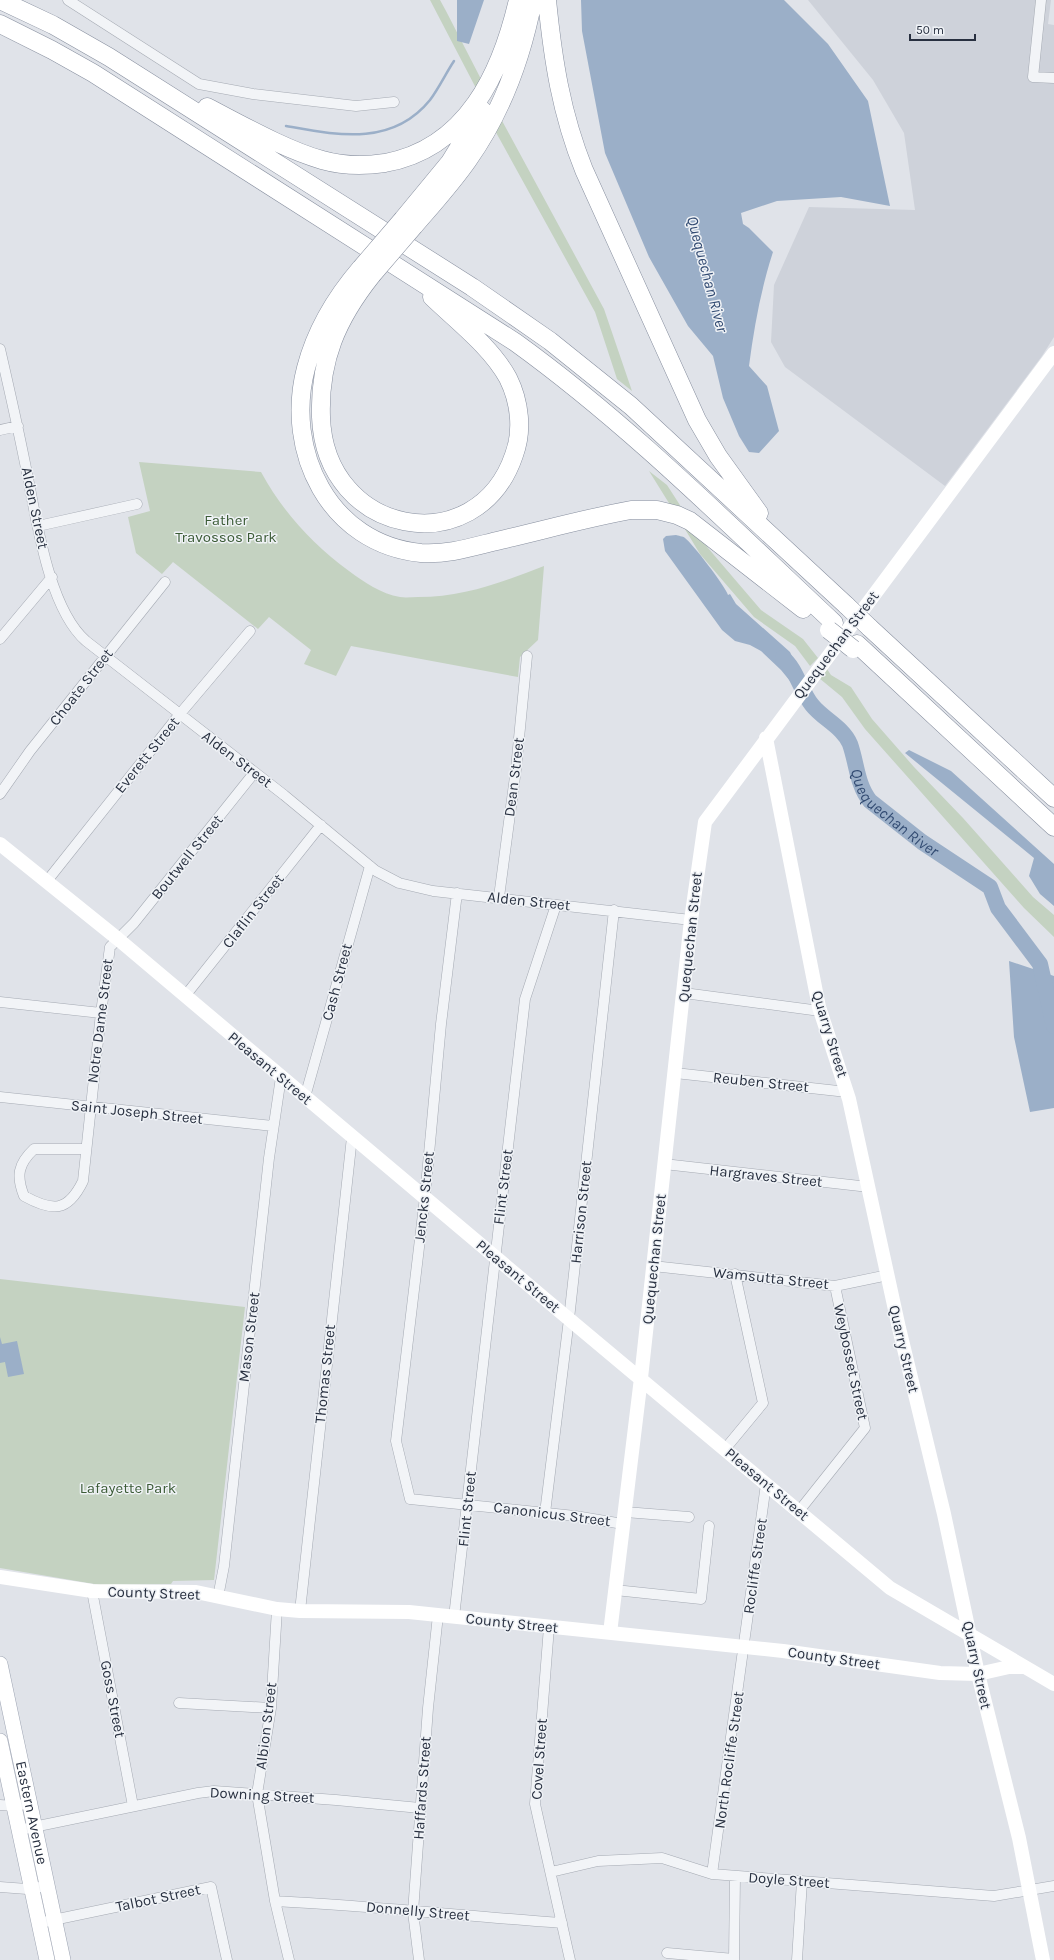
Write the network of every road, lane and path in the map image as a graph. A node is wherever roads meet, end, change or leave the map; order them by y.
1 (0, 0) edge
2 (68, 0) edge
3 (534, 0) edge
4 (547, 0) edge
5 (1041, 0) edge
6 (516, 7) edge
7 (0, 24) edge
8 (122, 65) junction
9 (1054, 78) edge
10 (394, 102) dead end
11 (487, 105) junction
12 (399, 267) junction
13 (367, 271) junction
14 (0, 349) edge
15 (1054, 353) edge
16 (18, 426) junction
17 (0, 430) edge
18 (137, 504) dead end
19 (38, 526) junction
20 (786, 549) junction
21 (52, 577) junction
22 (165, 582) dead end
23 (832, 626) junction
24 (250, 631) dead end
25 (0, 639) edge
26 (106, 656) junction
27 (527, 656) dead end
28 (179, 715) junction
29 (766, 738) junction
30 (254, 773) junction
31 (0, 794) edge
32 (1054, 798) edge
33 (321, 826) junction
34 (1054, 827) edge
35 (0, 844) edge
36 (370, 866) junction
37 (46, 881) junction
38 (457, 893) junction
39 (499, 898) junction
40 (556, 904) junction
41 (614, 910) junction
42 (691, 920) junction
43 (118, 938) junction
44 (684, 994) junction
45 (185, 996) junction
46 (0, 1002) edge
47 (820, 1011) junction
48 (101, 1013) junction
49 (675, 1073) junction
50 (281, 1077) junction
51 (847, 1092) junction
52 (0, 1097) edge
53 (305, 1097) junction
54 (90, 1107) junction
55 (274, 1126) junction
56 (352, 1137) junction
57 (86, 1149) junction
58 (664, 1164) junction
59 (869, 1187) junction
60 (425, 1197) junction
61 (494, 1256) junction
62 (653, 1266) junction
63 (735, 1274) junction
64 (888, 1275) junction
65 (835, 1286) junction
66 (569, 1320) junction
67 (641, 1378) junction
68 (725, 1449) junction
69 (766, 1484) junction
70 (410, 1499) joint
71 (468, 1504) junction
72 (799, 1511) junction
73 (546, 1512) junction
74 (624, 1518) junction
75 (689, 1518) dead end
76 (709, 1526) dead end
77 (0, 1577) edge
78 (615, 1590) junction
79 (92, 1591) junction
80 (218, 1597) junction
81 (277, 1609) junction
82 (300, 1611) junction
83 (438, 1615) junction
84 (454, 1617) junction
85 (549, 1627) junction
86 (610, 1633) junction
87 (970, 1634) junction
88 (745, 1647) junction
89 (0, 1664) edge
90 (1024, 1667) junction
91 (978, 1674) junction
92 (1054, 1684) edge
93 (179, 1703) dead end
94 (271, 1708) junction
95 (0, 1741) edge
96 (257, 1794) junction
97 (29, 1803) junction
98 (7, 1805) edge
99 (133, 1806) junction
100 (420, 1808) junction
101 (35, 1827) junction
102 (19, 1830) junction
103 (551, 1872) junction
104 (712, 1874) junction
105 (735, 1876) junction
106 (802, 1881) junction
107 (47, 1886) junction
108 (1054, 1886) edge
109 (0, 1887) edge
110 (32, 1889) junction
111 (1029, 1890) junction
112 (275, 1901) junction
113 (413, 1912) junction
114 (54, 1920) junction
115 (39, 1923) junction
116 (562, 1923) junction
117 (667, 1953) dead end
118 (734, 1959) edge
119 (47, 1960) edge
120 (63, 1960) edge
121 (227, 1960) edge
122 (289, 1960) edge
123 (419, 1960) edge
124 (570, 1960) edge
125 (797, 1960) edge
126 (1043, 1960) edge

1 - 8 highway
2 - 10 street
3 - 11 highway
4 - 20 highway
5 - 9 street
6 - 11 highway
7 - 12 highway
8 - 11 highway
8 - 20 highway
11 - 13 highway, bridge
12 - 13 highway
12 - 23 highway
13 - 23 highway
14 - 16 street, Alden Street
15 - 29 main road, Quequechan Street
16 - 17 street
16 - 19 street, Alden Street
18 - 19 street
19 - 21 street, Alden Street
20 - 32 highway, bridge
21 - 25 street
21 - 26 street, Alden Street
22 - 26 street, Choate Street
23 - 34 highway
24 - 28 street, Everett Street
26 - 28 street, Alden Street
26 - 31 street, Choate Street
27 - 39 street, Dean Street
28 - 30 street, Alden Street
28 - 37 street, Everett Street
29 - 42 main road, Quequechan Street
29 - 47 main road, Quarry Street
30 - 33 street, Alden Street
30 - 43 street, Boutwell Street
33 - 36 street, Alden Street
33 - 45 street, Claflin Street
35 - 37 main road, Pleasant Street
36 - 38 street, Alden Street
36 - 53 street, Cash Street
37 - 43 main road, Pleasant Street
38 - 39 street, Alden Street
38 - 60 street, Jencks Street
39 - 40 street, Alden Street
40 - 41 street, Alden Street
40 - 61 street, Flint Street
41 - 42 street, Alden Street
41 - 66 street, Harrison Street
42 - 44 main road, Quequechan Street
43 - 45 main road, Pleasant Street
43 - 48 street, Notre Dame Street
44 - 47 street
44 - 49 main road, Quequechan Street
45 - 50 main road, Pleasant Street
46 - 48 street
47 - 51 main road, Quarry Street
48 - 54 street, Notre Dame Street
49 - 51 street, Reuben Street
49 - 58 main road, Quequechan Street
50 - 53 main road, Pleasant Street
50 - 55 street, Mason Street
51 - 59 main road, Quarry Street
52 - 54 street, Saint Joseph Street
53 - 56 main road, Pleasant Street
54 - 55 street, Saint Joseph Street
54 - 57 street, Notre Dame Street
55 - 80 street, Mason Street
56 - 60 main road, Pleasant Street
56 - 82 street, Thomas Street
57 - 57 street
58 - 59 street, Hargraves Street
58 - 62 main road, Quequechan Street
59 - 64 main road, Quarry Street
60 - 61 main road, Pleasant Street
60 - 70 street, Jencks Street
61 - 66 main road, Pleasant Street
61 - 71 street, Flint Street
62 - 63 street, Wamsutta Street
62 - 67 main road, Quequechan Street
63 - 65 street, Wamsutta Street
63 - 68 street
64 - 65 street, Wamsutta Street
64 - 87 main road, Quarry Street
65 - 72 street, Weybosset Street
66 - 67 main road, Pleasant Street
66 - 73 street, Harrison Street
67 - 68 main road, Pleasant Street
67 - 74 main road, Quequechan Street
68 - 69 main road, Pleasant Street
69 - 72 main road, Pleasant Street
69 - 88 street, Rocliffe Street
70 - 71 street, Canonicus Street
71 - 73 street, Canonicus Street
71 - 84 street, Flint Street
72 - 87 main road, Pleasant Street
73 - 74 street, Canonicus Street
74 - 75 street, Canonicus Street
74 - 78 main road, Quequechan Street
76 - 78 street
77 - 79 main road, County Street
78 - 86 main road, Quequechan Street
79 - 80 main road, County Street
79 - 99 street, Goss Street
80 - 81 main road, County Street
81 - 82 main road, County Street
81 - 94 street, Albion Street
82 - 83 main road, County Street
83 - 84 main road, County Street
83 - 100 street, Haffards Street
84 - 85 main road, County Street
85 - 86 main road, County Street
85 - 103 street, Covel Street
86 - 88 main road, County Street
87 - 90 main road, Pleasant Street
87 - 91 main road, Quarry Street
88 - 91 main road, County Street
88 - 104 street, North Rocliffe Street
89 - 97 main road, Eastern Avenue
90 - 91 main road, County Street
90 - 92 main road, Pleasant Street
91 - 111 main road, Quarry Street
93 - 94 street
94 - 96 street, Albion Street
95 - 98 main road, Eastern Avenue
96 - 99 street, Downing Street
96 - 100 street, Downing Street
96 - 112 street, Albion Street
97 - 98 street
97 - 101 main road, Eastern Avenue
98 - 102 main road, Eastern Avenue
99 - 101 street, Downing Street
100 - 113 street, Haffards Street
101 - 102 street, Downing Street
101 - 107 main road, Eastern Avenue
102 - 110 main road, Eastern Avenue
103 - 104 street, Doyle Street
103 - 116 street, Covel Street
104 - 105 street, Doyle Street
105 - 106 street, Doyle Street
105 - 118 street
106 - 111 street, Doyle Street
106 - 125 street
107 - 110 street
107 - 114 main road, Eastern Avenue
108 - 111 street, Doyle Street
109 - 110 street
110 - 115 main road, Eastern Avenue
111 - 126 main road, Quarry Street
112 - 113 street, Donnelly Street
112 - 122 street, Albion Street
113 - 116 street, Donnelly Street
113 - 123 street, Haffards Street
114 - 115 street
114 - 120 main road, Eastern Avenue
114 - 121 street, Talbot Street
115 - 119 main road, Eastern Avenue
116 - 124 street, Covel Street
117 - 118 street

